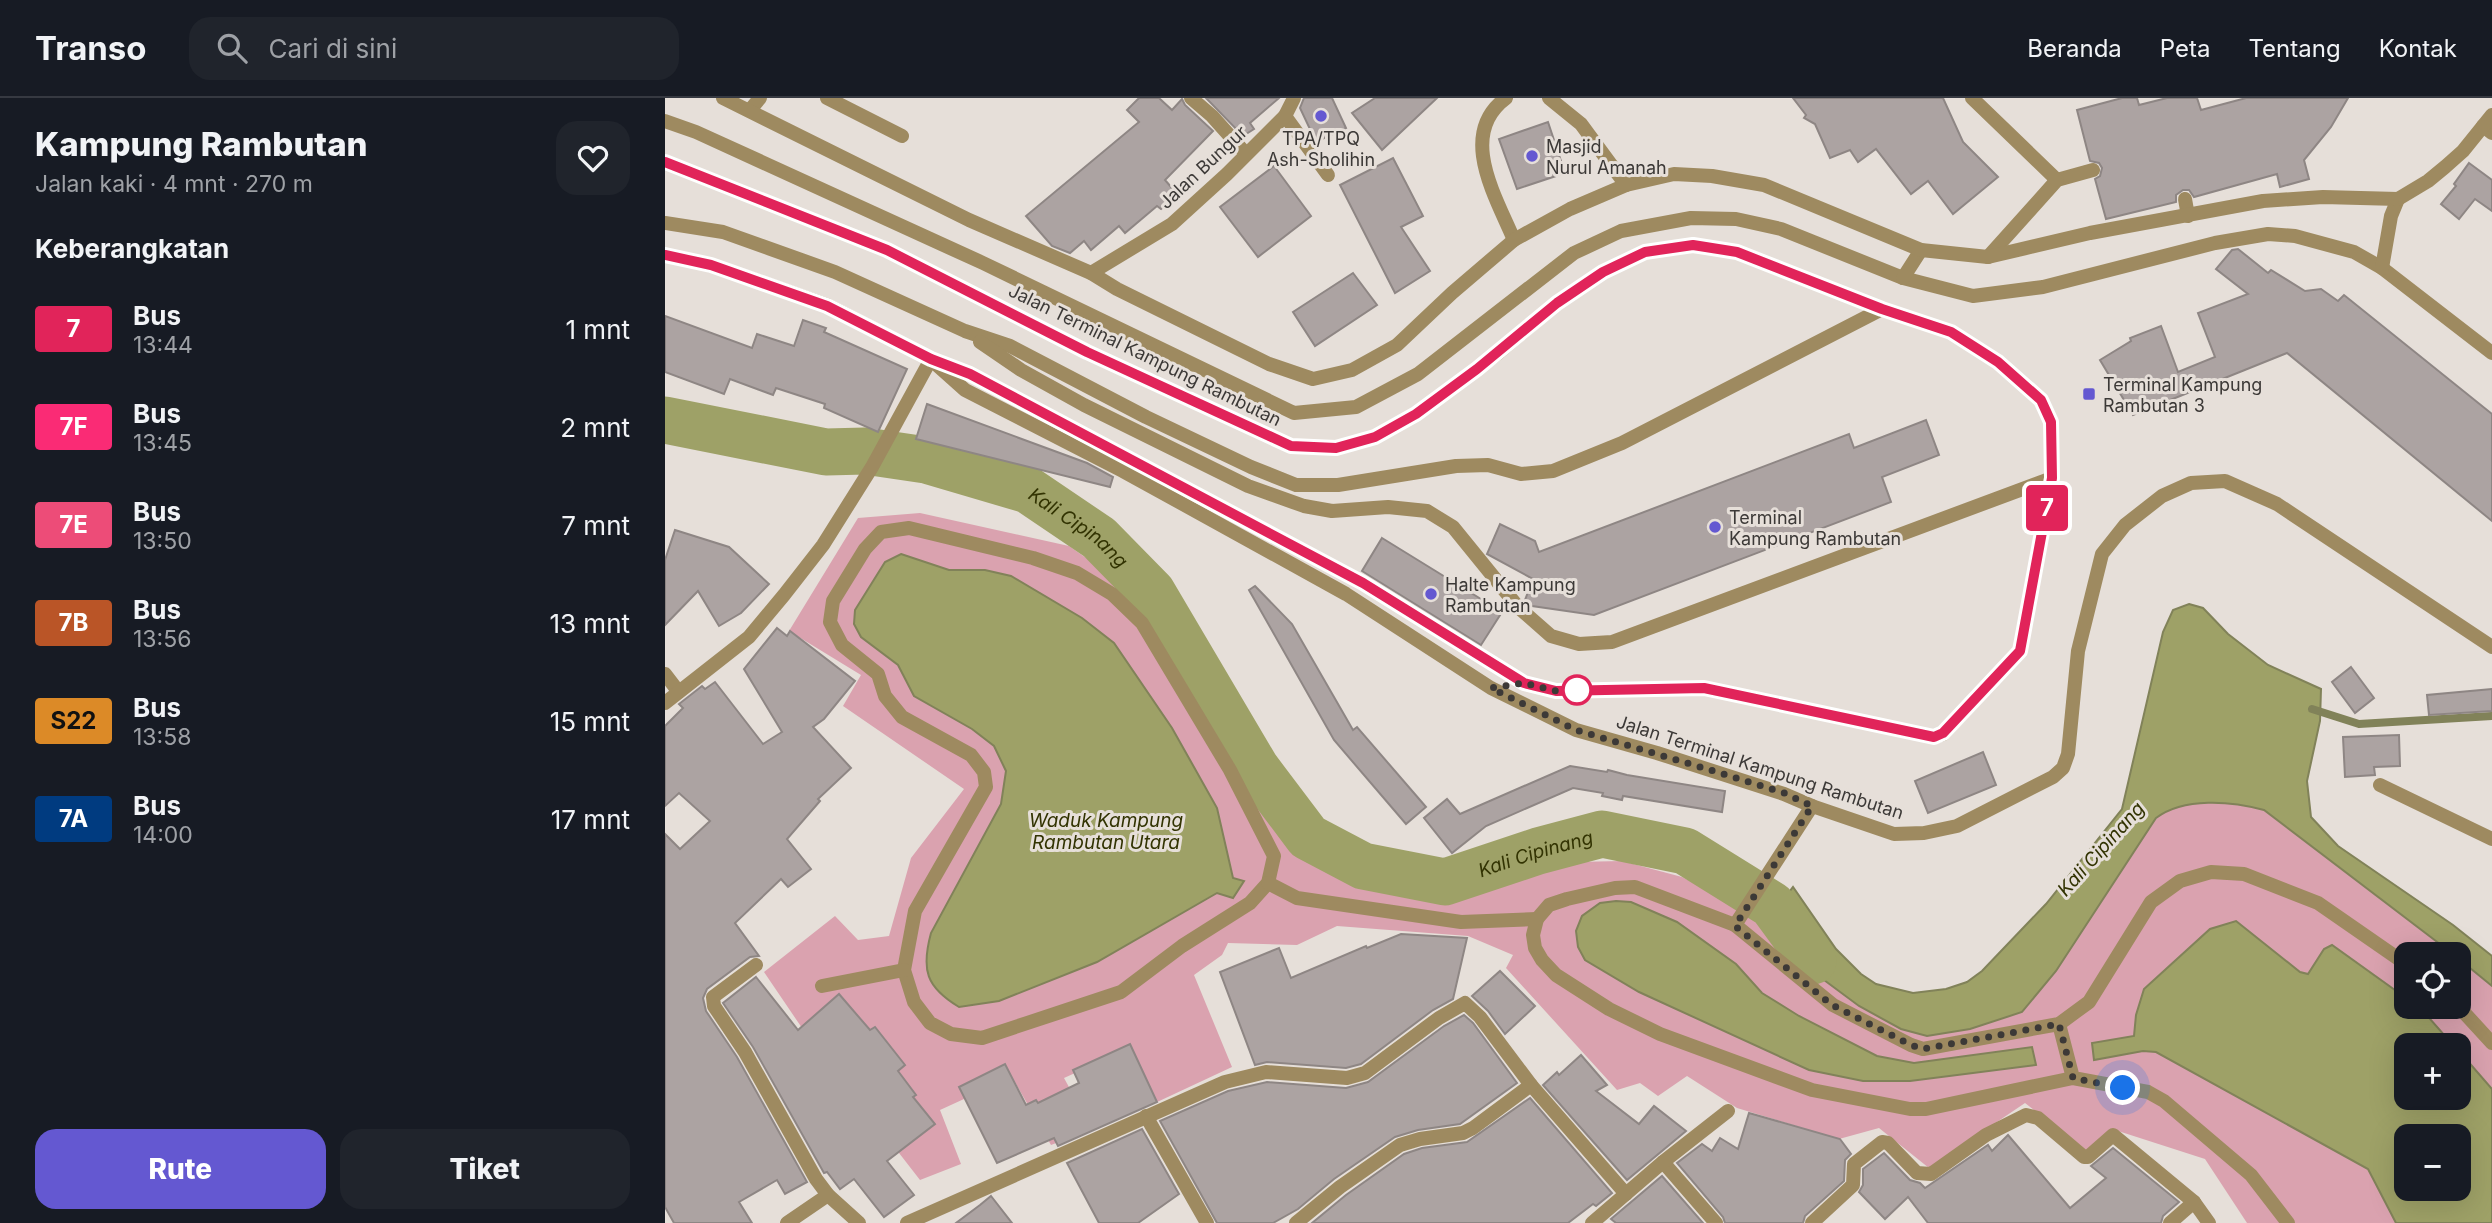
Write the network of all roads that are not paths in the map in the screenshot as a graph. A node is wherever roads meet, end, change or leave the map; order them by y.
1 (723, 98) edge
2 (760, 98) edge
3 (827, 98) edge
4 (1191, 98) edge
5 (1294, 98) edge
6 (1506, 98) edge
7 (1549, 98) edge
8 (1972, 98) edge
9 (750, 110) junction
10 (1285, 116) junction
11 (665, 121) edge
12 (2489, 125) edge
13 (902, 136) dead end
14 (1246, 153) junction
15 (665, 162) edge
16 (2093, 170) dead end
17 (1328, 175) dead end
18 (2057, 180) junction
19 (1626, 185) junction
20 (2185, 199) dead end
21 (2398, 199) junction
22 (2188, 216) junction
23 (665, 223) edge
24 (1514, 240) junction
25 (1921, 250) junction
26 (665, 255) edge
27 (1988, 257) junction
28 (2382, 268) junction
29 (1091, 273) junction
30 (1903, 278) junction
31 (1882, 309) junction
32 (965, 331) junction
33 (2492, 353) edge
34 (931, 359) junction
35 (2052, 478) junction
36 (2492, 648) edge
37 (665, 674) edge
38 (1524, 683) junction
39 (1491, 688) junction
40 (678, 691) junction
41 (665, 703) edge
42 (2380, 785) dead end
43 (1812, 806) junction
44 (2492, 839) edge
45 (1268, 883) junction
46 (1537, 919) junction
47 (1739, 919) junction
48 (2394, 956) edge
49 (756, 965) dead end
50 (904, 970) junction
51 (822, 986) dead end
52 (2470, 1019) edge
53 (2060, 1029) junction
54 (2492, 1043) edge
55 (2071, 1072) junction
56 (1531, 1085) junction
57 (1728, 1111) dead end
58 (1146, 1116) junction
59 (1663, 1162) junction
60 (1626, 1194) junction
61 (828, 1195) junction
62 (2194, 1202) junction
63 (787, 1223) edge
64 (859, 1223) edge
65 (907, 1223) edge
66 (1207, 1223) edge
67 (1296, 1223) edge
68 (1591, 1223) edge
69 (1716, 1223) edge
70 (1812, 1223) edge
71 (2170, 1223) edge
72 (2209, 1223) edge
73 (2288, 1223) edge

1 - 9 street
2 - 9 street
3 - 13 street
4 - 14 street
5 - 10 street, Jalan Bungur
6 - 24 street
7 - 19 street
8 - 18 street
9 - 29 street
10 - 14 street, Jalan Bungur
10 - 17 street
11 - 30 street, Jalan Terminal Kampung Rambutan
12 - 21 street
14 - 29 street, Jalan Bungur
15 - 31 street, Jalan Terminal Kampung Rambutan
16 - 18 street
18 - 27 street
19 - 24 street
19 - 25 street
20 - 22 street
21 - 22 street
21 - 28 street
22 - 27 street
23 - 32 street
24 - 29 street
25 - 27 street
25 - 30 street
26 - 34 street, Jalan Terminal Kampung Rambutan
28 - 30 street, Jalan Terminal Kampung Rambutan
28 - 33 street, Jalan Terminal Kampung Rambutan
31 - 32 street
31 - 35 street, Jalan Terminal Kampung Rambutan
32 - 35 street
34 - 38 street, Jalan Terminal Kampung Rambutan
34 - 39 street, Jalan Terminal Kampung Rambutan
34 - 40 street
35 - 38 street, Jalan Terminal Kampung Rambutan
36 - 43 street, Jalan Terminal Kampung Rambutan
37 - 40 street
38 - 39 street
39 - 43 street, Jalan Terminal Kampung Rambutan
40 - 41 street
42 - 44 street
43 - 47 street
45 - 46 street
45 - 50 street
45 - 50 street
46 - 47 street
46 - 55 street
47 - 53 street
48 - 53 street
49 - 61 street
50 - 51 street
52 - 54 street
53 - 55 street
55 - 73 street
56 - 58 street
56 - 60 street
56 - 67 street
57 - 59 street
58 - 65 street
58 - 66 street
59 - 60 street
59 - 69 street
60 - 68 street
61 - 63 street
61 - 64 street
62 - 70 street
62 - 71 street
62 - 72 street

